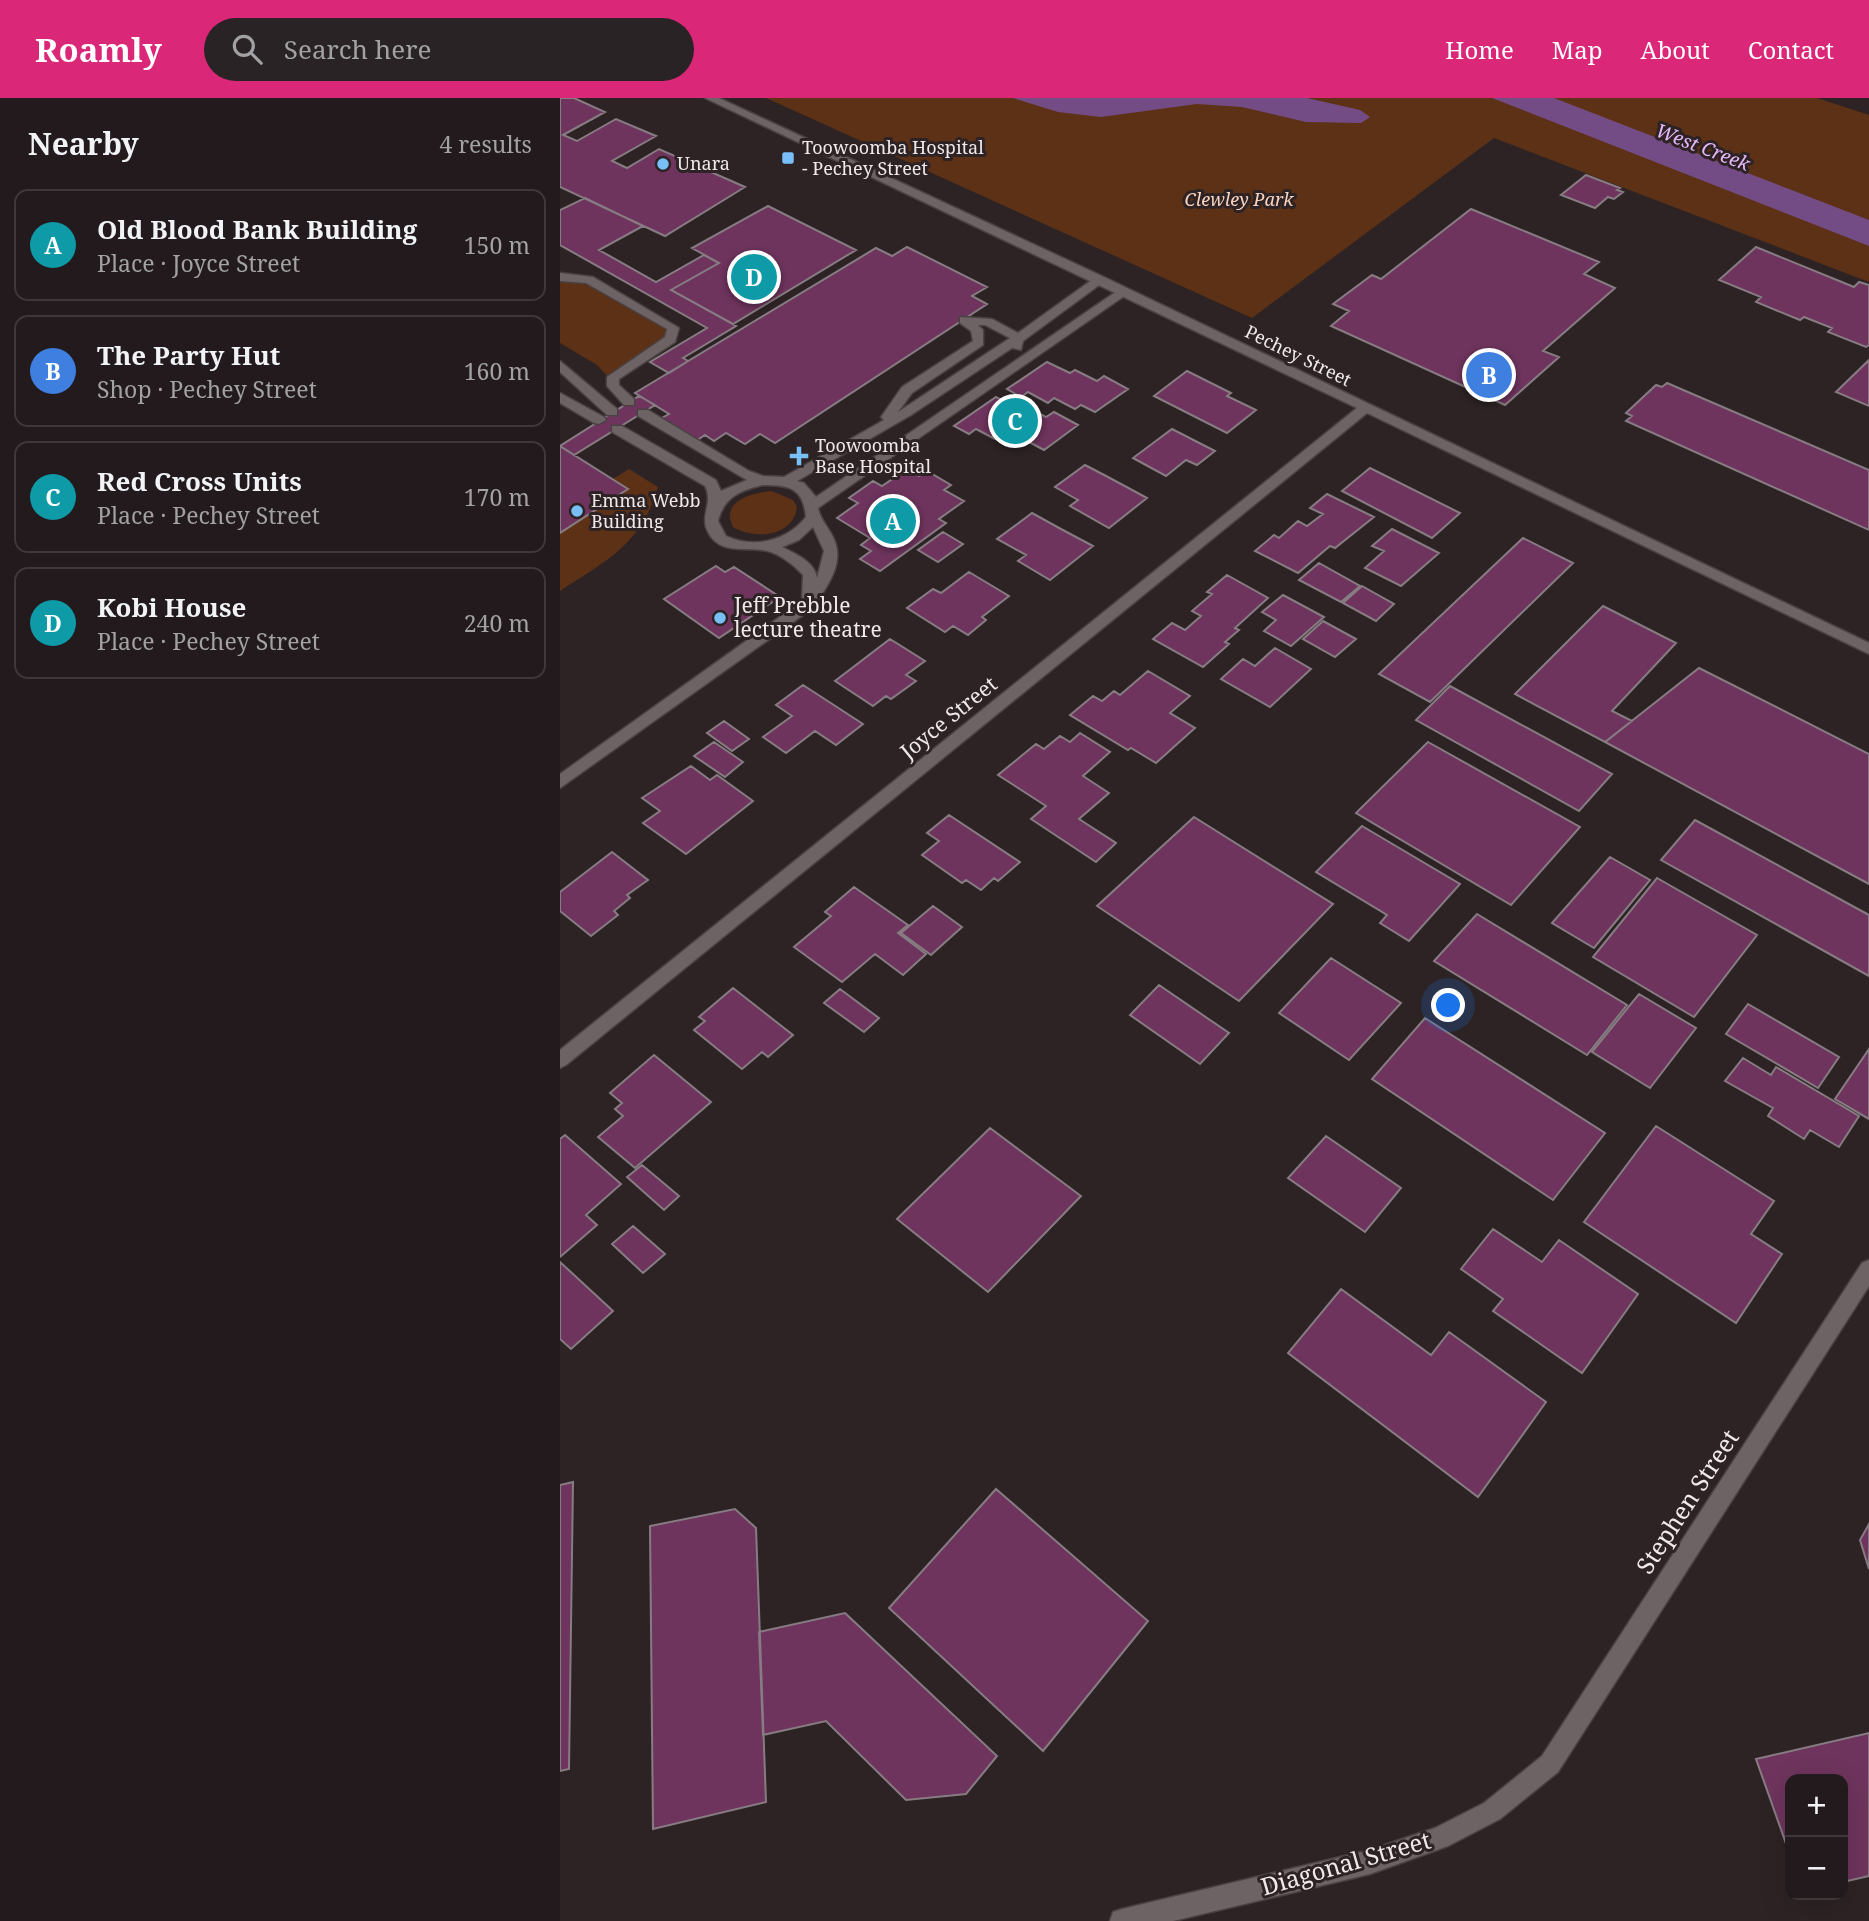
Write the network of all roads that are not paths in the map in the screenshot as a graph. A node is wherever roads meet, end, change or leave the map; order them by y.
1 (710, 98) edge
2 (560, 277) edge
3 (1100, 280) junction
4 (1124, 292) junction
5 (1017, 337) junction
6 (1018, 364) junction
7 (560, 365) edge
8 (560, 397) edge
9 (629, 401) dead end
10 (1365, 408) junction
11 (612, 412) dead end
12 (643, 413) dead end
13 (599, 420) dead end
14 (882, 425) junction
15 (621, 427) dead end
16 (764, 481) junction
17 (785, 482) junction
18 (713, 509) junction
19 (814, 510) junction
20 (769, 546) junction
21 (808, 604) junction
22 (1869, 649) edge
23 (560, 782) edge
24 (560, 1060) edge
25 (1869, 1269) edge
26 (1550, 1764) joint
27 (1122, 1921) edge

1 - 3 street, Pechey Street
2 - 9 street
3 - 4 street, Pechey Street
3 - 5 street
4 - 6 street
4 - 10 street, Pechey Street
5 - 6 street
5 - 14 street
5 - 14 street
6 - 19 street
7 - 11 street
8 - 13 street
10 - 22 street, Pechey Street
10 - 24 street, Joyce Street
12 - 16 street
14 - 17 street
15 - 18 street
16 - 17 street
16 - 18 street
17 - 19 street
18 - 20 street
19 - 20 street
19 - 21 street
20 - 21 street
21 - 23 street
25 - 26 street, Stephen Street
26 - 27 street, Diagonal Street

